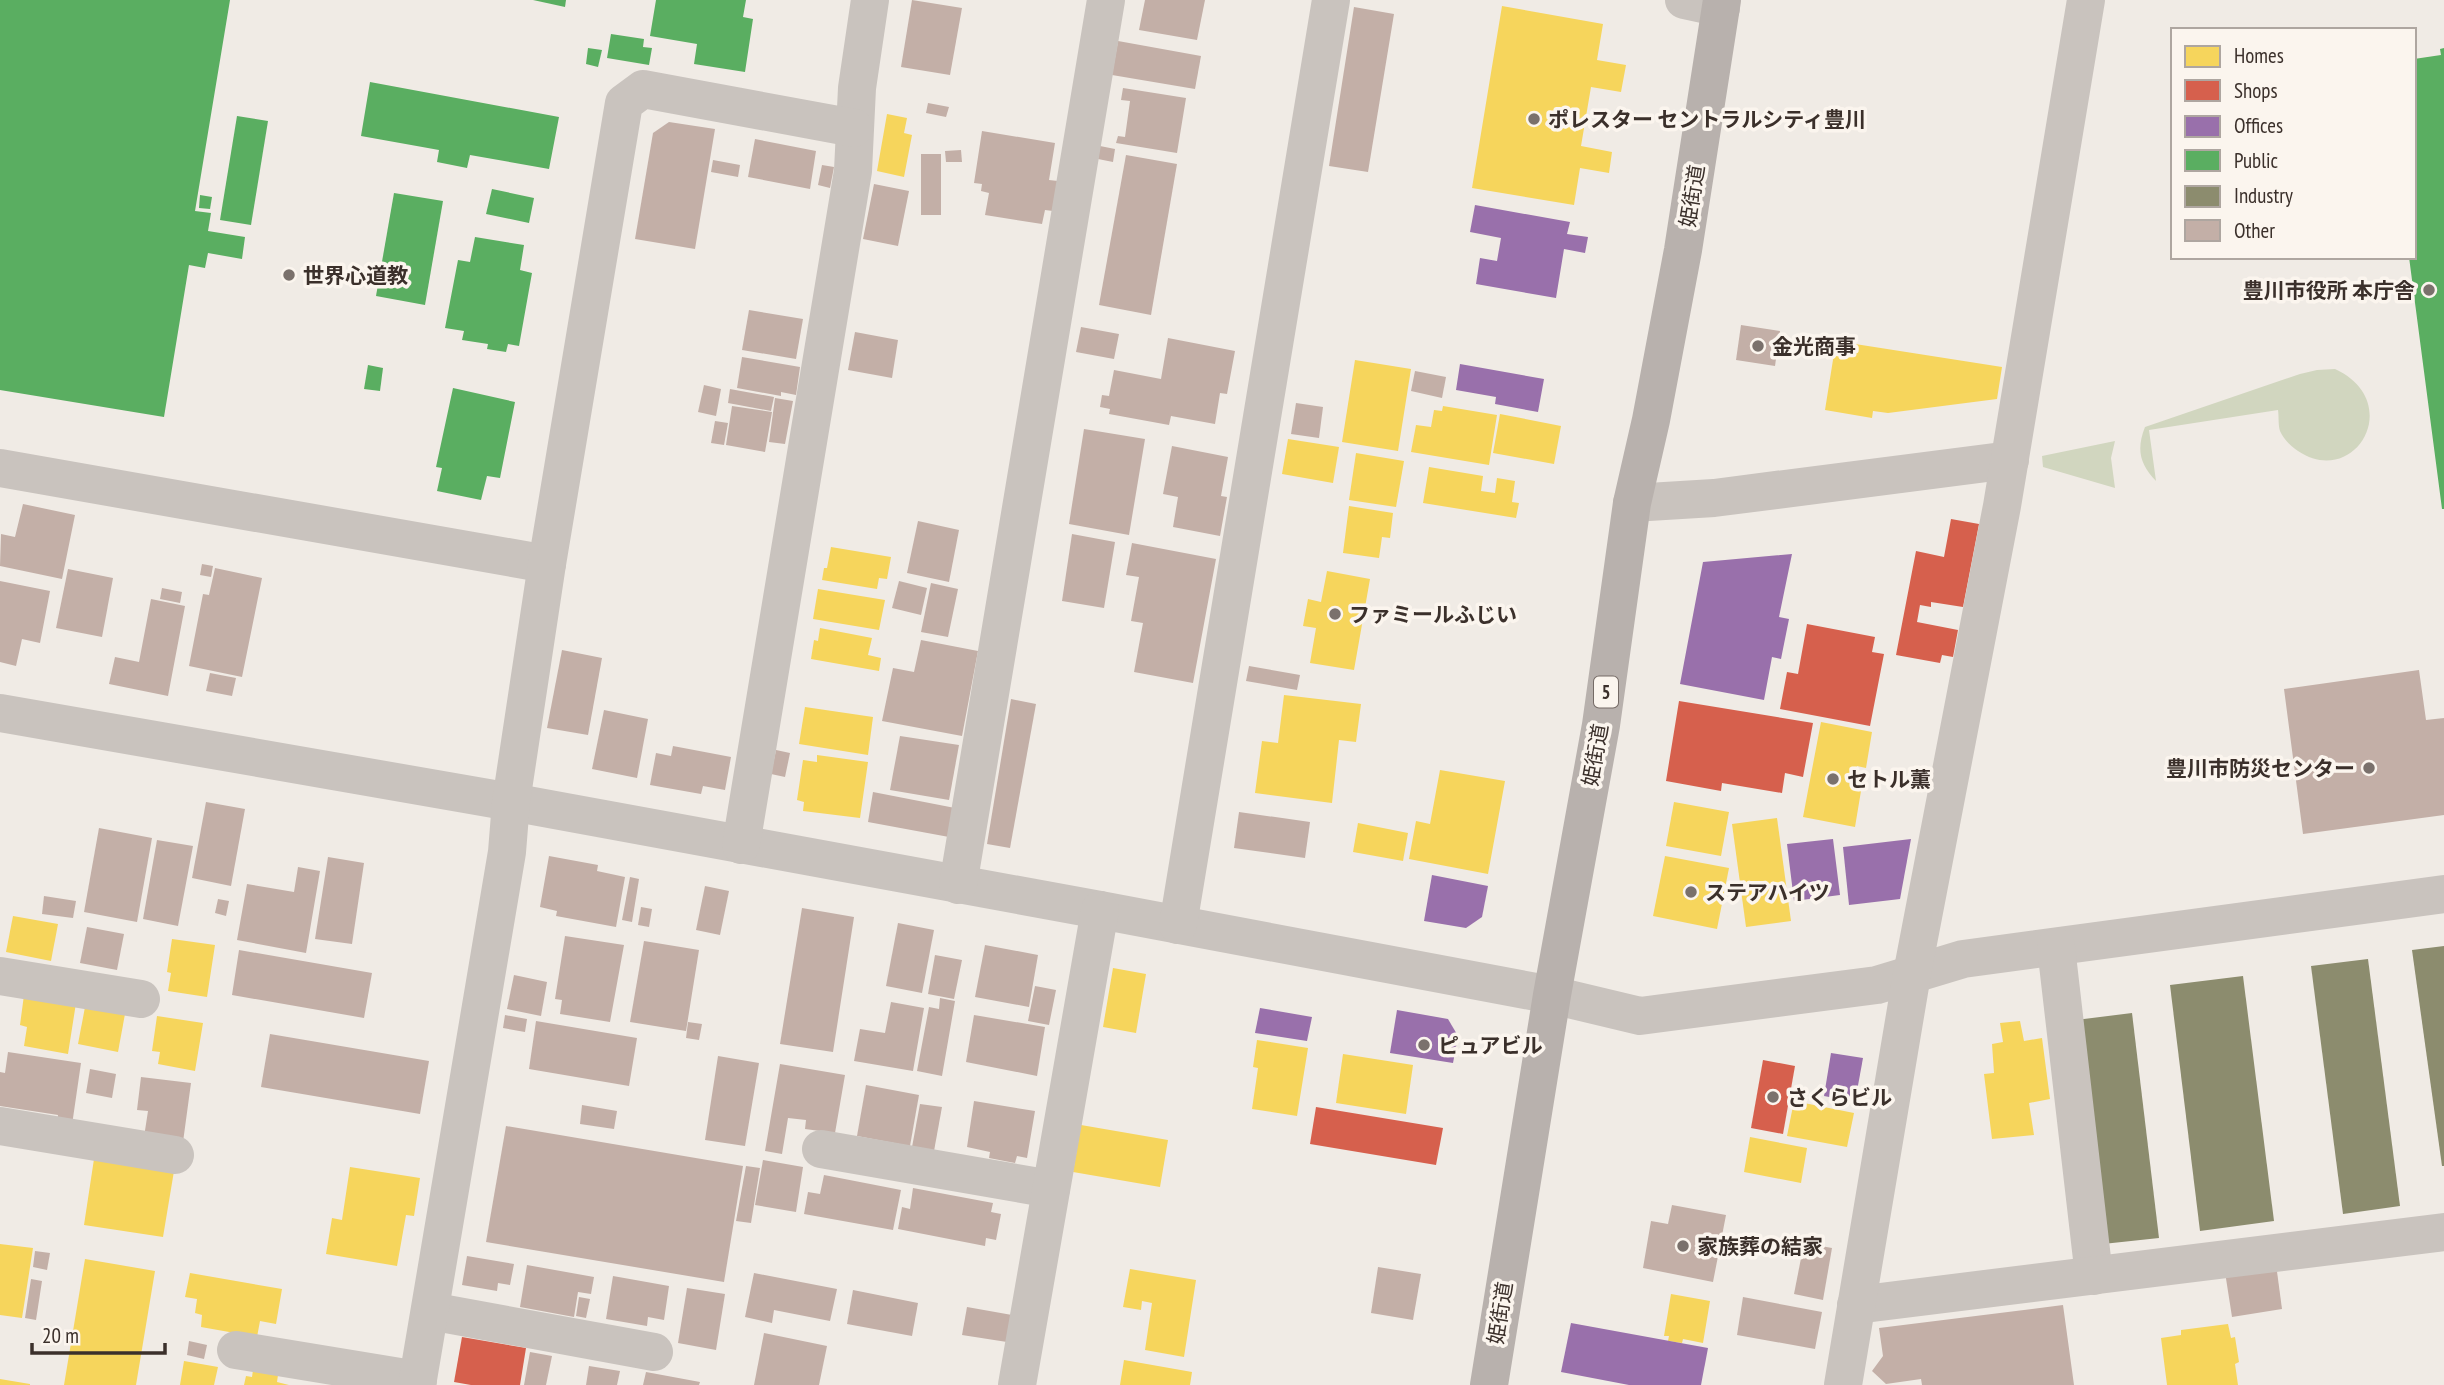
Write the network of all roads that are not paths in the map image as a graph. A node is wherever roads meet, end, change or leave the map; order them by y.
1 (870, 0) edge
2 (1106, 0) edge
3 (1332, 0) edge
4 (1684, 0) edge
5 (2086, 0) edge
6 (1722, 4) edge
7 (853, 128) junction
8 (2010, 460) junction
9 (0, 468) edge
10 (1632, 503) junction
11 (547, 564) junction
12 (0, 713) edge
13 (511, 802) junction
14 (741, 845) junction
15 (958, 885) junction
16 (2444, 894) edge
17 (1100, 910) junction
18 (1178, 925) junction
19 (2056, 947) junction
20 (1912, 974) junction
21 (0, 976) edge
22 (1552, 995) junction
23 (141, 999) dead end
24 (0, 1126) edge
25 (821, 1149) dead end
26 (175, 1155) dead end
27 (1051, 1189) junction
28 (2444, 1232) edge
29 (2094, 1276) junction
30 (1856, 1305) junction
31 (430, 1311) junction
32 (236, 1350) dead end
33 (654, 1352) dead end
34 (417, 1382) edge
35 (1017, 1385) edge
36 (1489, 1385) edge
37 (1843, 1385) edge

1 - 7 street
2 - 15 street
3 - 18 street
4 - 6 street
5 - 8 street
6 - 10 main road, 姫街道 / 5
7 - 11 street
7 - 14 street
8 - 10 street
8 - 20 street
9 - 11 street
10 - 22 main road, 姫街道 / 5
11 - 13 street
12 - 13 street
13 - 14 street
13 - 31 street
14 - 15 street
15 - 17 street
16 - 19 street
17 - 18 street
17 - 27 street
18 - 22 street
19 - 20 street
19 - 29 street
20 - 22 street
20 - 30 street
21 - 23 street
22 - 36 main road, 姫街道 / 5
24 - 26 street
25 - 27 street
27 - 35 street
28 - 29 street
29 - 30 street
30 - 37 street
31 - 33 street
31 - 34 street
32 - 34 street

